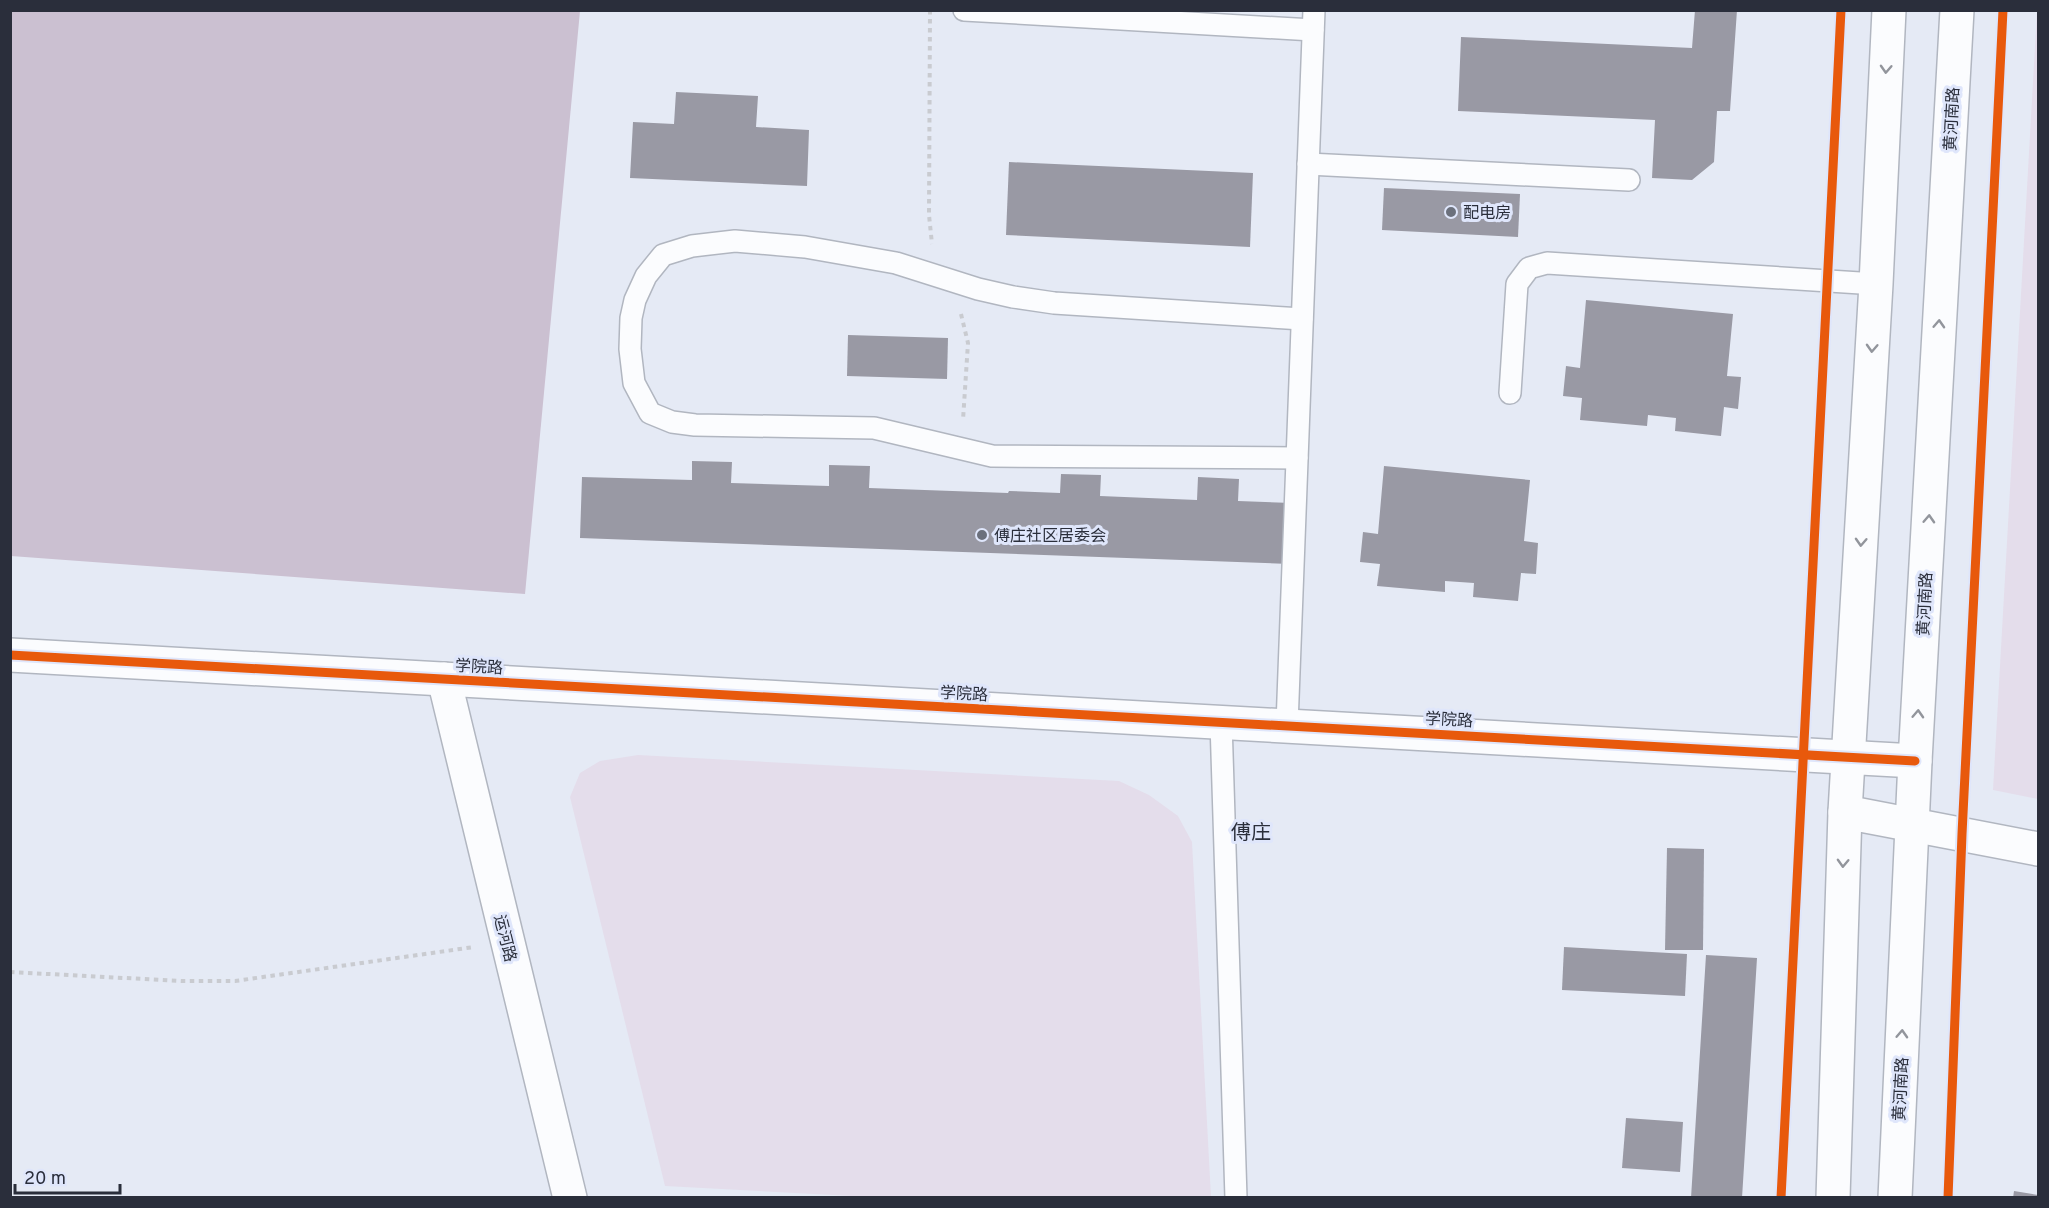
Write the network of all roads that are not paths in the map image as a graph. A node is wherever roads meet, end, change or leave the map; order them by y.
1 (964, 10) edge
2 (1889, 10) edge
3 (1957, 10) edge
4 (1313, 20) edge
5 (1308, 164) junction
6 (1629, 180) dead end
7 (1876, 284) junction
8 (1302, 319) junction
9 (1510, 393) dead end
10 (1297, 458) junction
11 (10, 655) edge
12 (444, 679) junction
13 (1221, 722) junction
14 (1287, 725) junction
15 (1848, 756) junction
16 (1915, 760) junction
17 (1845, 812) junction
18 (1912, 824) junction
19 (2038, 849) edge
20 (570, 1197) edge
21 (1236, 1197) edge
22 (1833, 1197) edge
23 (1895, 1197) edge

1 - 4 lane
2 -> 7 street
16 -> 3 street, 黄河南路
4 - 5 lane
5 - 6 lane
5 - 8 lane
7 - 9 lane
7 -> 15 street
8 - 10 lane
8 - 10 lane
10 - 14 lane
11 - 12 street, 学院路
12 - 13 street, 学院路
12 - 20 street, 运河路
13 - 14 street, 学院路
13 - 21 lane
14 - 15 street, 学院路
15 - 16 street, 学院路
15 - 17 street
16 - 18 street, 黄河南路
17 - 18 street
17 -> 22 street
18 - 19 street
23 -> 18 street, 黄河南路

